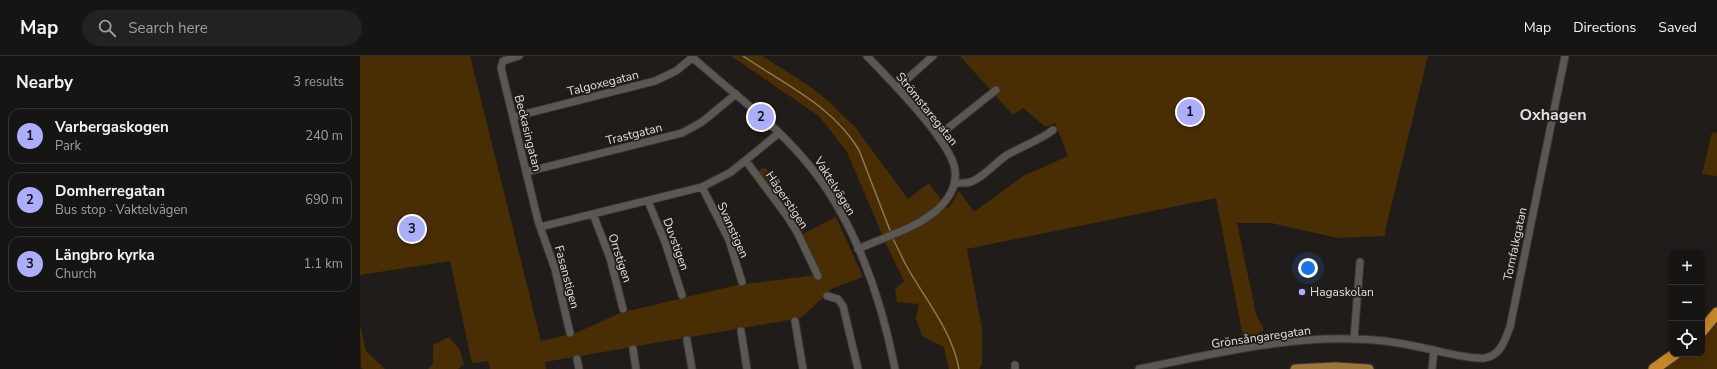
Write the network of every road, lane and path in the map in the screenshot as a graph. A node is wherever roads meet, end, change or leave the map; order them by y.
1 (519, 56) edge
2 (867, 56) edge
3 (933, 56) edge
4 (1566, 56) edge
5 (692, 57) edge
6 (897, 88) junction
7 (996, 90) dead end
8 (736, 94) junction
9 (513, 117) junction
10 (1053, 130) dead end
11 (779, 133) junction
12 (938, 136) junction
13 (746, 161) junction
14 (526, 172) junction
15 (954, 182) junction
16 (702, 187) junction
17 (648, 201) junction
18 (593, 214) junction
19 (540, 227) junction
20 (858, 249) junction
21 (1360, 262) dead end
22 (818, 276) dead end
23 (742, 282) dead end
24 (682, 295) dead end
25 (827, 296) dead end
26 (623, 309) dead end
27 (1717, 313) edge
28 (794, 321) dead end
29 (1705, 327) edge
30 (741, 330) dead end
31 (570, 333) dead end
32 (1354, 339) junction
33 (687, 340) dead end
34 (633, 349) dead end
35 (1434, 350) junction
36 (1671, 357) edge
37 (577, 359) dead end
38 (579, 369) edge
39 (636, 369) edge
40 (692, 369) edge
41 (748, 369) edge
42 (803, 369) edge
43 (858, 369) edge
44 (895, 369) edge
45 (1139, 369) edge
46 (1295, 369) edge
47 (1369, 369) edge
48 (1432, 369) edge
49 (1654, 369) edge

1 - 9 street, Beckasingatan
2 - 6 street, Strömstaregatan
3 - 6 street
4 - 35 street, Tornfalkgatan
5 - 8 street, Vaktelvägen
5 - 9 street, Talgoxegatan
6 - 12 street, Strömstaregatan
7 - 12 street
8 - 11 street, Vaktelvägen
8 - 14 street, Trastgatan
9 - 14 street, Beckasingatan
10 - 15 street
11 - 13 street
11 - 20 street, Vaktelvägen
12 - 15 street, Strömstaregatan
13 - 16 street
13 - 22 street, Hägerstigen
14 - 19 street, Beckasingatan
15 - 20 street, Strömstaregatan
16 - 17 street
16 - 23 street, Svanstigen
17 - 18 street
17 - 24 street, Duvstigen
18 - 19 street
18 - 26 street, Orrstigen
19 - 31 street, Fasanstigen
20 - 44 street, Vaktelvägen
21 - 32 street
25 - 43 street
27 - 29 highway
28 - 42 street
30 - 41 street
32 - 35 street, Grönsångaregatan
32 - 45 street, Grönsångaregatan
33 - 40 street
34 - 39 street
35 - 48 street
36 - 49 highway
37 - 38 street
46 - 47 main road

